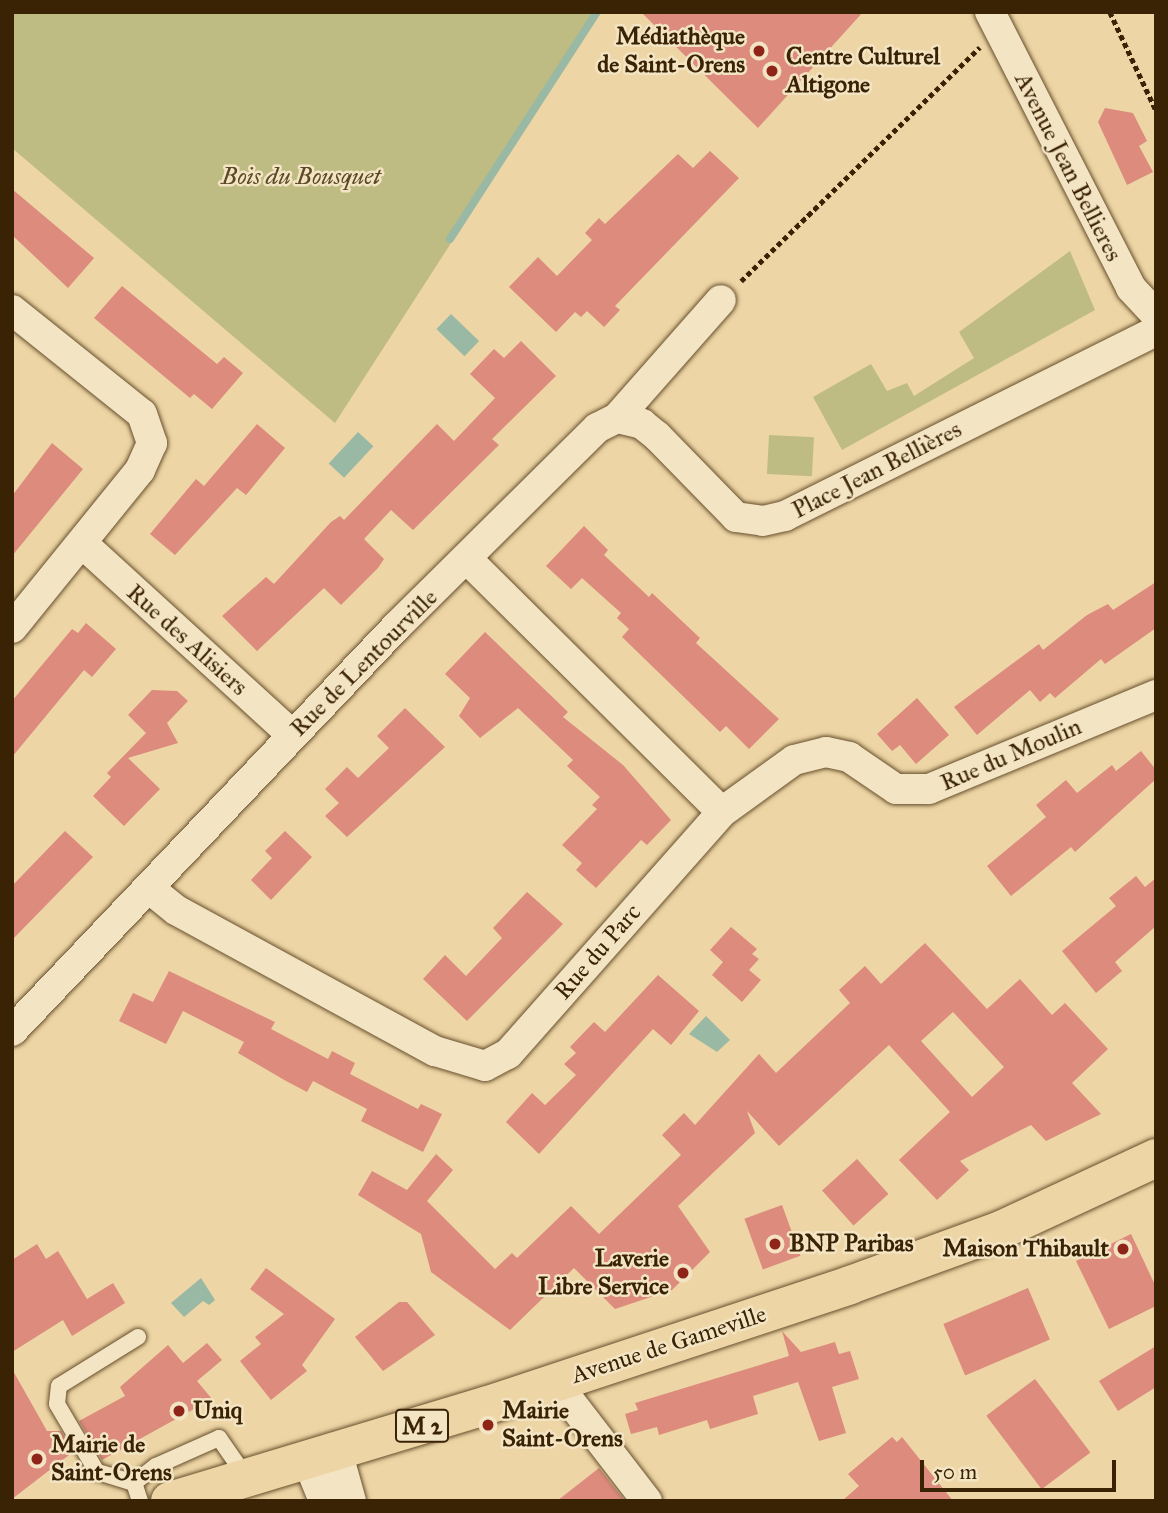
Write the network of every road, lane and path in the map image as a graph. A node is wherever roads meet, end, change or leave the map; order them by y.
1 (1110, 12) edge
2 (994, 21) edge
3 (1156, 110) edge
4 (721, 300) joint
5 (12, 310) edge
6 (1156, 314) edge
7 (1156, 331) edge
8 (617, 418) junction
9 (83, 544) junction
10 (468, 561) junction
11 (12, 628) edge
12 (1156, 695) edge
13 (292, 735) junction
14 (722, 812) junction
15 (150, 889) junction
16 (12, 1031) edge
17 (1153, 1166) edge
18 (138, 1337) dead end
19 (556, 1383) junction
20 (322, 1455) junction
21 (246, 1477) junction
22 (134, 1483) junction
23 (69, 1501) edge
24 (89, 1501) edge
25 (140, 1501) edge
26 (170, 1501) edge
27 (324, 1501) edge
28 (351, 1501) edge
29 (647, 1501) edge

1 - 3 path
2 - 4 path
2 - 6 street, Avenue Jean Bellieres
4 - 8 street, Rue de Lentourville
5 - 9 street
7 - 8 street, Place Jean Bellières
8 - 10 street, Rue de Lentourville
9 - 11 street
9 - 13 street, Rue des Alisiers
10 - 13 street, Rue de Lentourville
10 - 14 street
12 - 14 street, Rue du Moulin
13 - 15 street, Rue de Lentourville
14 - 15 street, Rue du Parc
15 - 16 street, Rue de Lentourville
17 - 19 main road, Avenue de Gameville / M 2
18 - 22 lane
19 - 20 main road, Avenue de Gameville / M 2
19 - 29 street
20 - 21 main road, Avenue de Gameville / M 2
20 - 27 street
20 - 28 street
21 - 22 lane
21 - 26 main road, Avenue de Gameville / M 2
22 - 25 lane
23 - 24 path

